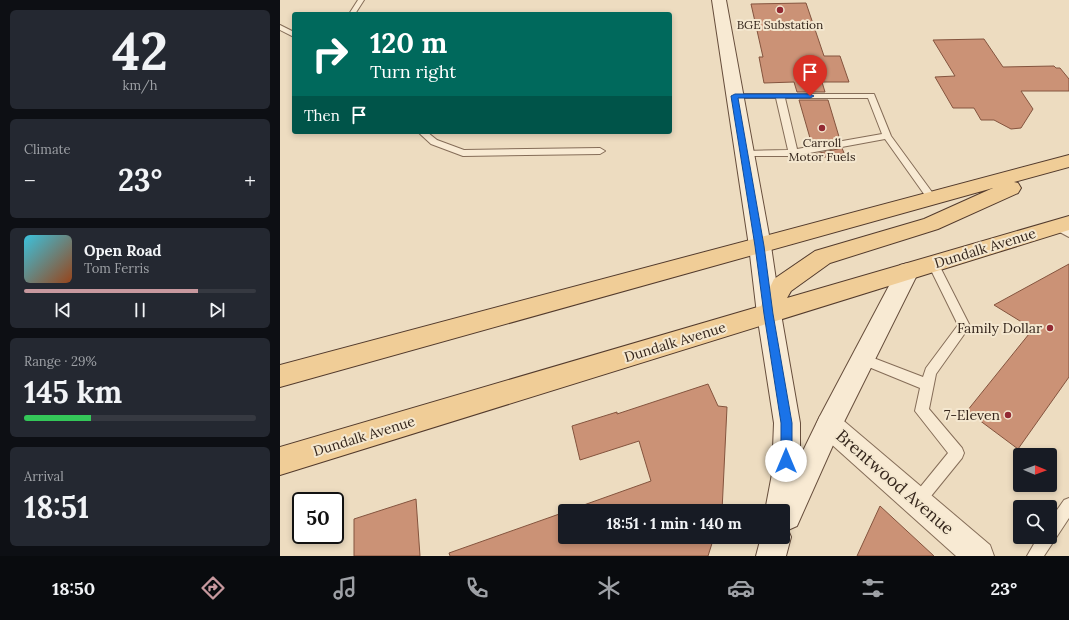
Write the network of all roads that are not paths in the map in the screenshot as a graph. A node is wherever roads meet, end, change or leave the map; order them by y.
1 (361, 0) edge
2 (719, 0) edge
3 (353, 12) edge
4 (280, 27) edge
5 (292, 34) edge
6 (735, 96) junction
7 (780, 96) junction
8 (424, 134) edge
9 (887, 136) junction
10 (600, 151) dead end
11 (793, 153) junction
12 (744, 154) junction
13 (1069, 161) edge
14 (932, 199) junction
15 (1065, 227) edge
16 (760, 246) junction
17 (933, 264) junction
18 (908, 271) junction
19 (769, 314) junction
20 (863, 359) junction
21 (280, 376) edge
22 (927, 385) junction
23 (829, 424) junction
24 (280, 462) edge
25 (917, 502) junction
26 (781, 504) edge
27 (1069, 505) edge
28 (790, 509) edge
29 (1057, 523) edge
30 (1042, 544) edge
31 (979, 556) edge
32 (1034, 556) edge

1 - 3 lane
2 - 6 main road
4 - 5 lane
6 - 7 lane
6 - 12 main road
7 - 9 lane
7 - 11 lane
8 - 10 lane
9 - 11 lane
9 - 14 lane
11 - 12 lane
12 - 16 main road
13 - 14 main road
13 - 19 main road
14 - 16 main road
15 - 17 main road, Dundalk Avenue
16 - 19 main road
16 - 21 main road
17 - 18 main road, Dundalk Avenue
17 - 22 lane
18 - 19 main road, Dundalk Avenue
18 - 20 main road
19 - 24 main road, Dundalk Avenue
19 - 26 main road
20 - 22 lane
20 - 23 main road
22 - 25 lane
23 - 25 main road, Brentwood Avenue
23 - 28 main road
25 - 31 main road, Brentwood Avenue
27 - 29 lane
30 - 32 lane

